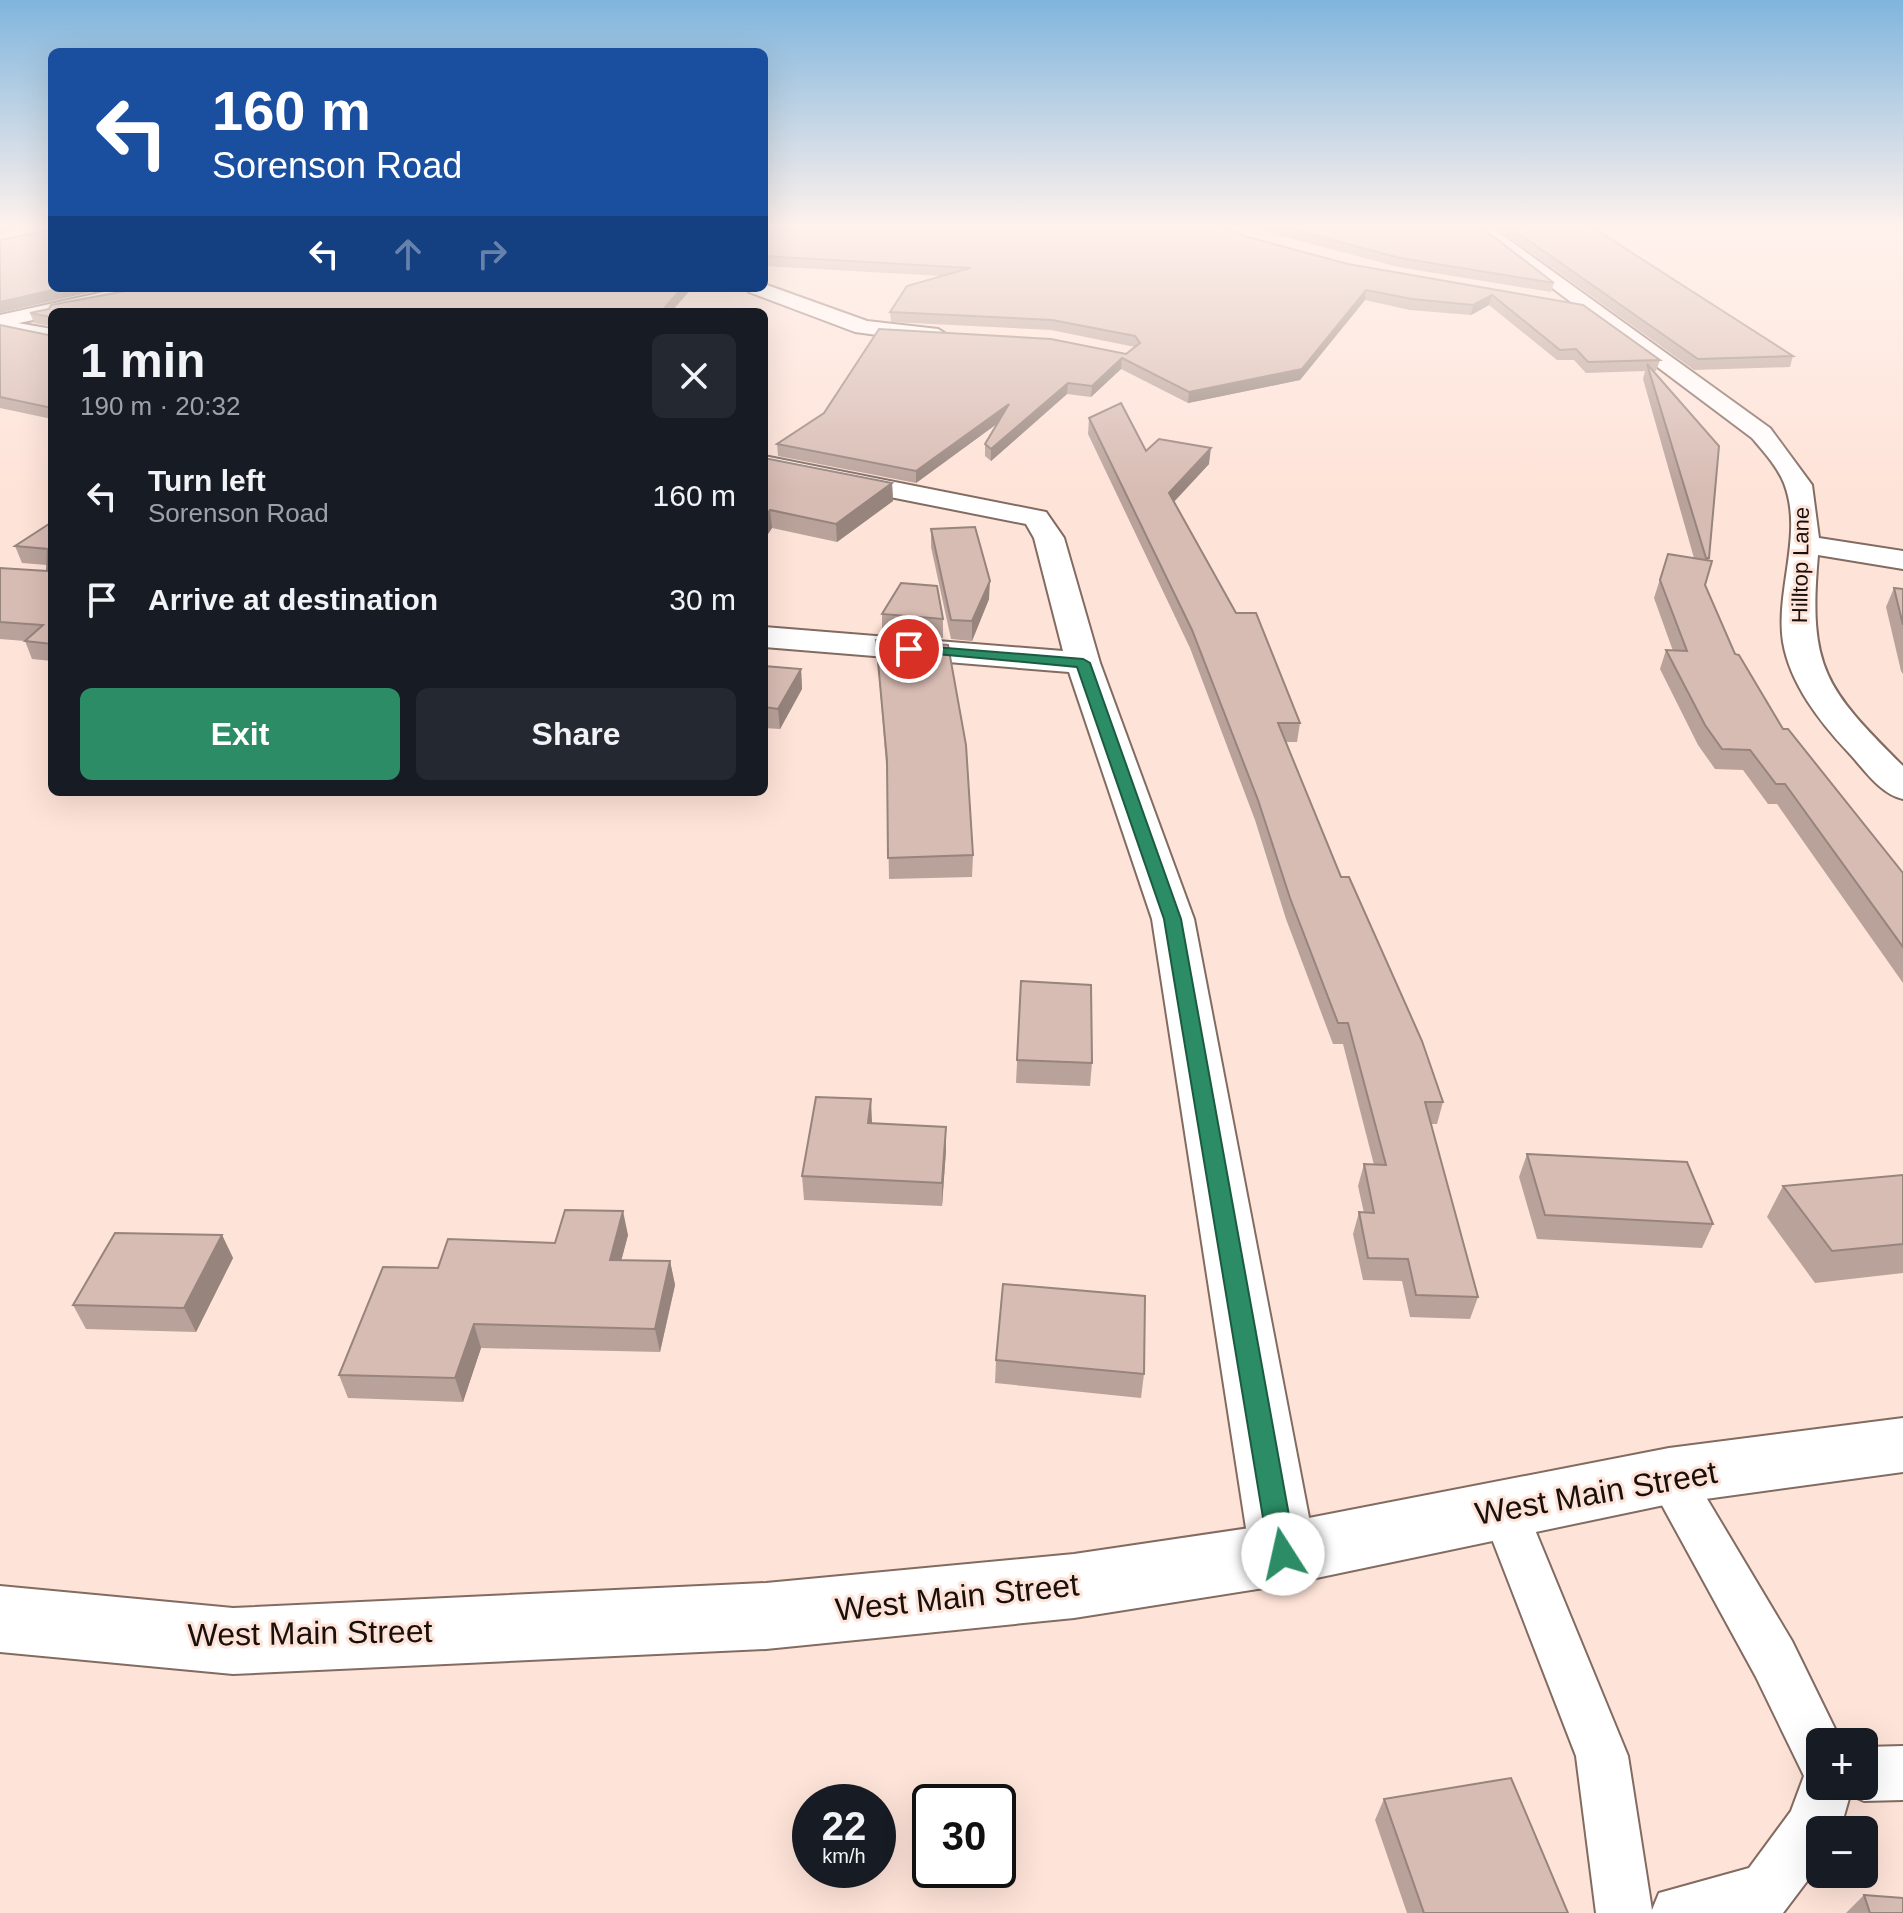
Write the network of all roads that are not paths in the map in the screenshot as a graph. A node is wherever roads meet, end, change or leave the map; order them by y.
1 (45, 313) edge
2 (825, 313) edge
3 (1599, 313) edge
4 (0, 324) edge
5 (48, 335) edge
6 (962, 337) edge
7 (768, 465) edge
8 (1804, 544) junction
9 (1903, 560) edge
10 (768, 637) edge
11 (1083, 663) junction
12 (1903, 788) edge
13 (1903, 1445) edge
14 (1669, 1476) junction
15 (1503, 1508) junction
16 (1283, 1554) junction
17 (0, 1619) edge
18 (1807, 1728) edge
19 (1903, 1773) edge
20 (1878, 1774) edge
21 (1822, 1800) edge
22 (1624, 1913) edge
23 (1679, 1913) edge

1 - 4 street
2 - 6 street
3 - 8 street, Hilltop Lane
4 - 5 street
7 - 11 street
8 - 9 street
8 - 12 street, Hilltop Lane
10 - 11 street
11 - 16 street
13 - 14 street, West Main Street
14 - 15 street, West Main Street
14 - 18 lane
15 - 16 street, West Main Street
15 - 22 lane
16 - 17 street, West Main Street
19 - 20 lane
21 - 23 lane

